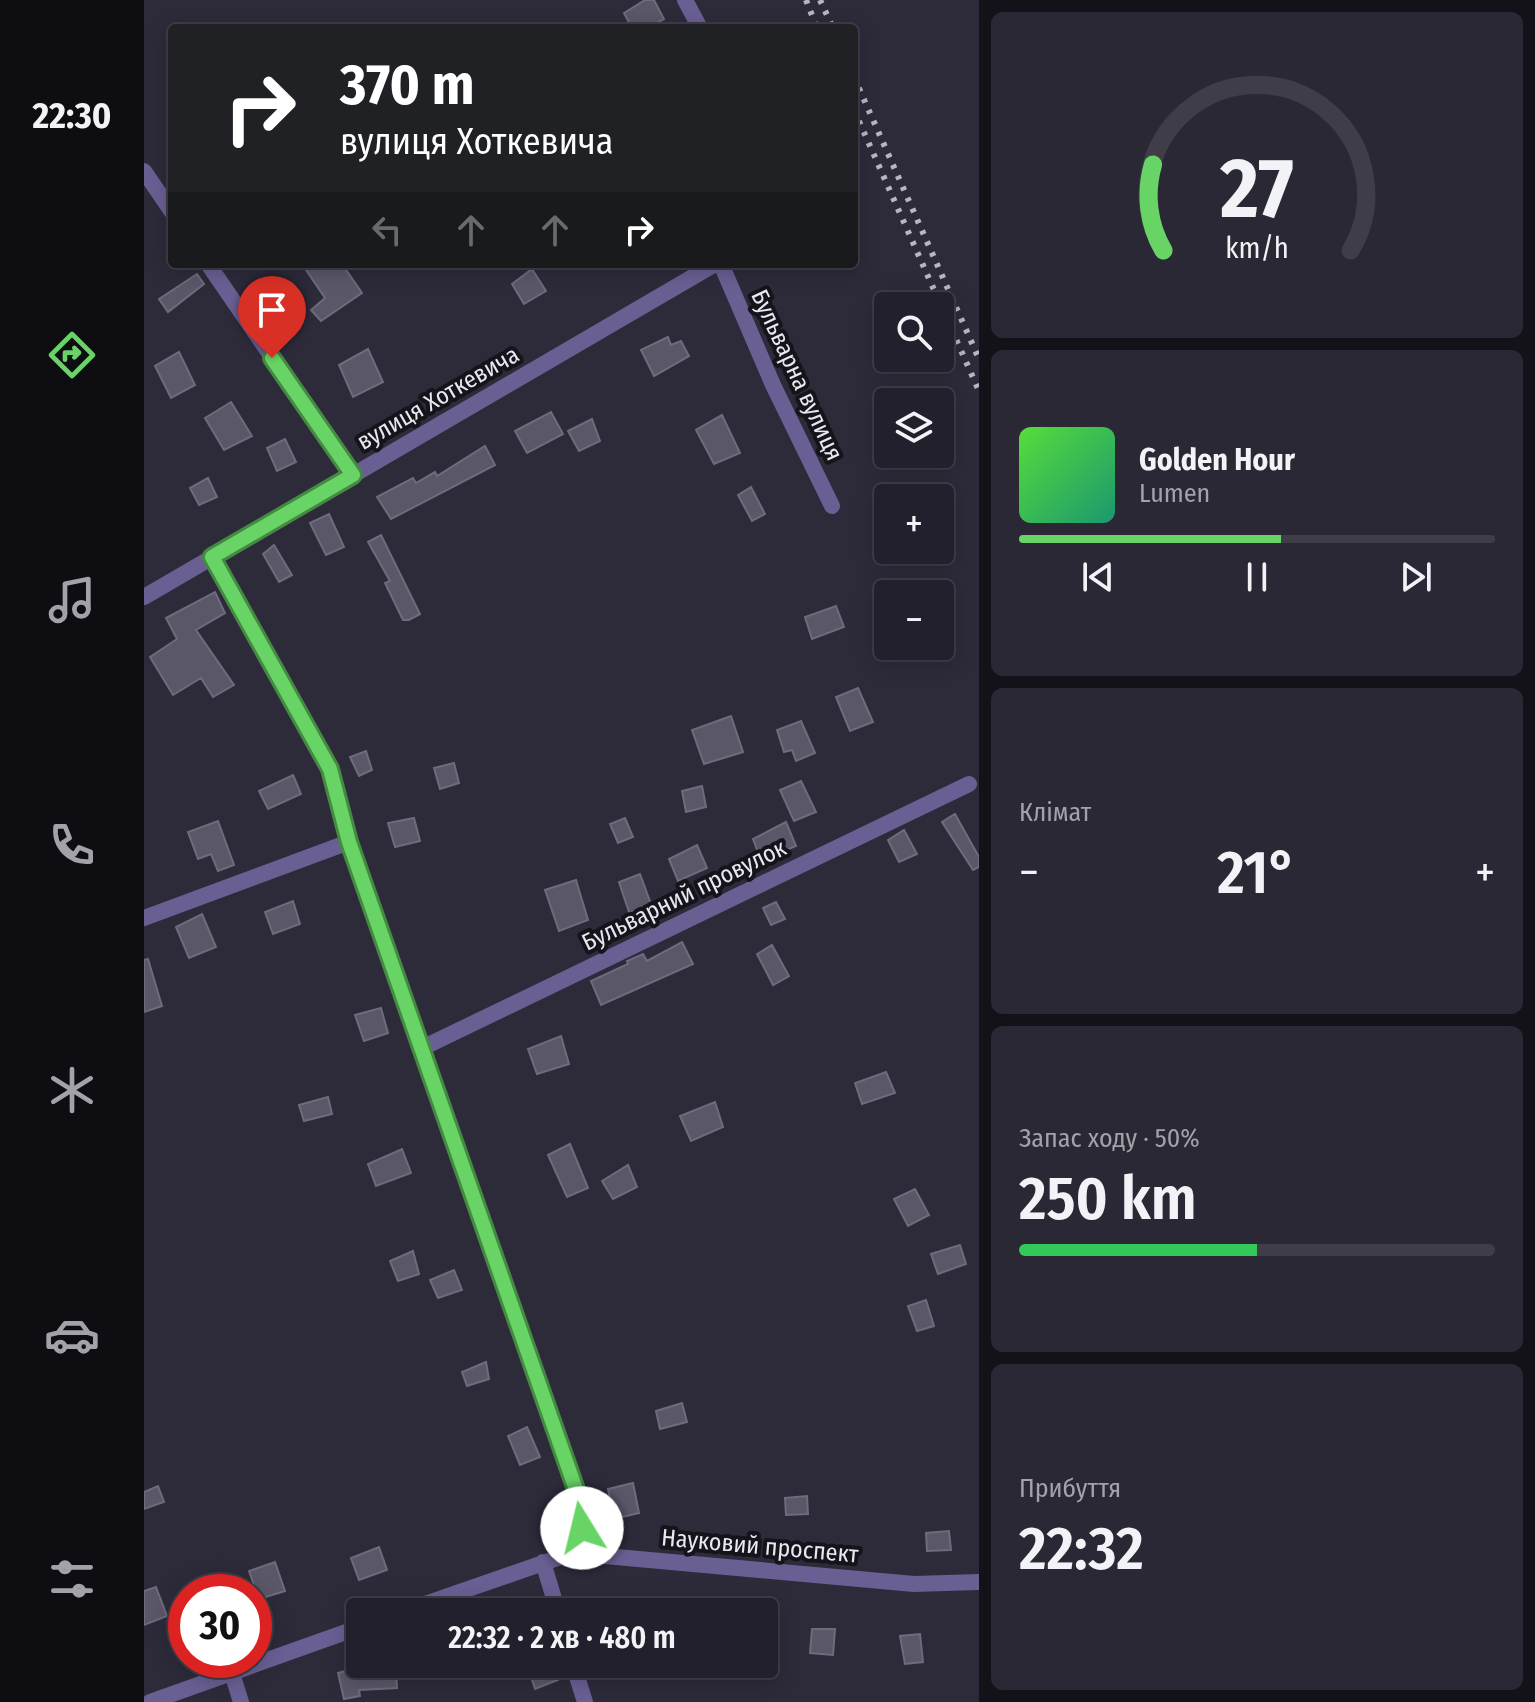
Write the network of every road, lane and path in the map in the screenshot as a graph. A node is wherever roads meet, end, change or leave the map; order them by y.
1 (685, 0) edge
2 (698, 24) edge
3 (144, 171) edge
4 (168, 206) edge
5 (211, 268) edge
6 (711, 268) edge
7 (720, 268) edge
8 (353, 475) junction
9 (832, 506) dead end
10 (212, 557) junction
11 (144, 597) edge
12 (969, 784) dead end
13 (349, 842) junction
14 (144, 918) edge
15 (420, 1049) junction
16 (572, 1553) junction
17 (543, 1562) junction
18 (979, 1582) edge
19 (441, 1598) edge
20 (554, 1598) edge
21 (346, 1632) edge
22 (272, 1659) edge
23 (218, 1678) edge
24 (234, 1678) edge
25 (577, 1678) edge
26 (150, 1702) edge
27 (241, 1702) edge
28 (585, 1702) edge

1 - 2 street
3 - 4 street
5 - 8 street
6 - 8 street, вулиця Хоткевича
7 - 9 street, Бульварна вулиця
8 - 10 street, вулиця Хоткевича
10 - 11 street, вулиця Хоткевича
10 - 13 street
12 - 15 street, Бульварний провулок
13 - 14 street
13 - 15 street
15 - 16 street
16 - 17 street, Науковий проспект
16 - 18 street, Науковий проспект
17 - 19 street, Науковий проспект
17 - 20 street
21 - 22 street
23 - 26 street
24 - 27 street
25 - 28 street

